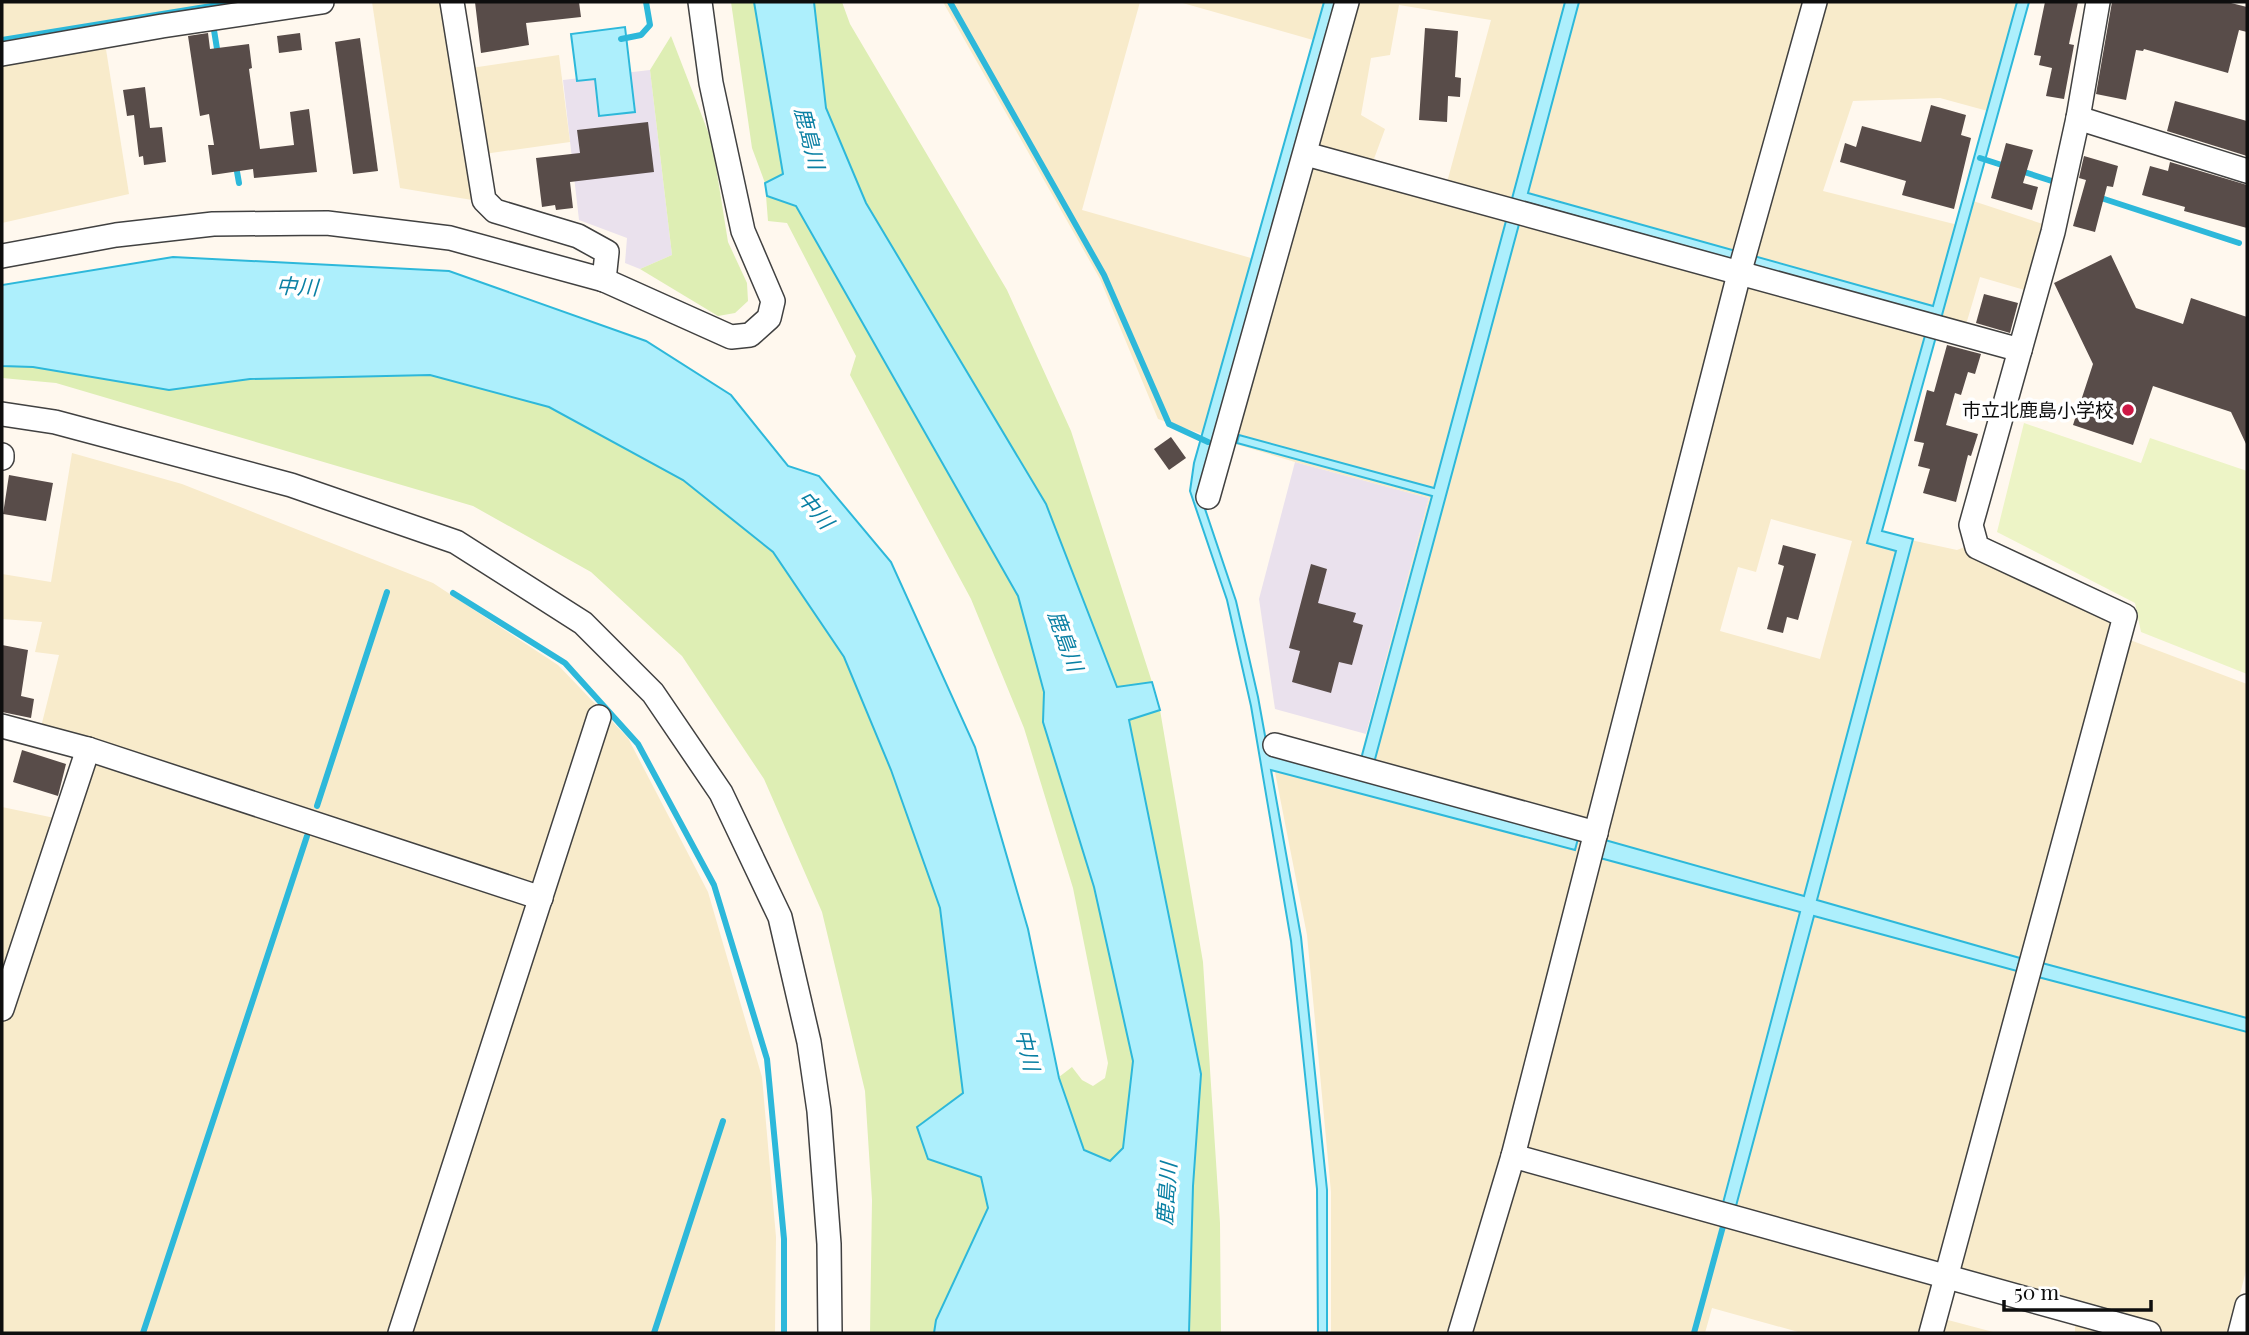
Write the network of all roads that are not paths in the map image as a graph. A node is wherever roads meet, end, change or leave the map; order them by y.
1 (322, 2) edge
2 (453, 2) edge
3 (700, 2) edge
4 (1347, 2) edge
5 (1815, 2) edge
6 (2098, 2) edge
7 (2, 54) edge
8 (2078, 118) junction
9 (1306, 154) junction
10 (2247, 171) edge
11 (2, 256) edge
12 (1739, 274) junction
13 (604, 280) junction
14 (2020, 350) junction
15 (2, 414) edge
16 (1208, 497) dead end
17 (599, 717) dead end
18 (2, 726) edge
19 (1275, 745) dead end
20 (88, 749) junction
21 (1596, 833) junction
22 (541, 898) junction
23 (2, 1009) edge
24 (1514, 1156) junction
25 (1945, 1276) junction
26 (2247, 1306) edge
27 (400, 1333) edge
28 (830, 1333) edge
29 (1460, 1333) edge
30 (1931, 1333) edge
31 (2149, 1333) edge
32 (2240, 1333) edge

1 - 7 street
2 - 13 street
3 - 13 street
4 - 9 street
5 - 12 street
6 - 8 street
8 - 10 street
8 - 14 street
9 - 12 street
9 - 16 street
11 - 13 street
12 - 14 street
12 - 21 street
14 - 25 street
15 - 28 street
17 - 22 street
18 - 20 street
19 - 21 street
20 - 22 street
20 - 23 street
21 - 24 street
22 - 27 street
24 - 25 street
24 - 29 street
25 - 30 street
25 - 31 street
26 - 32 street

